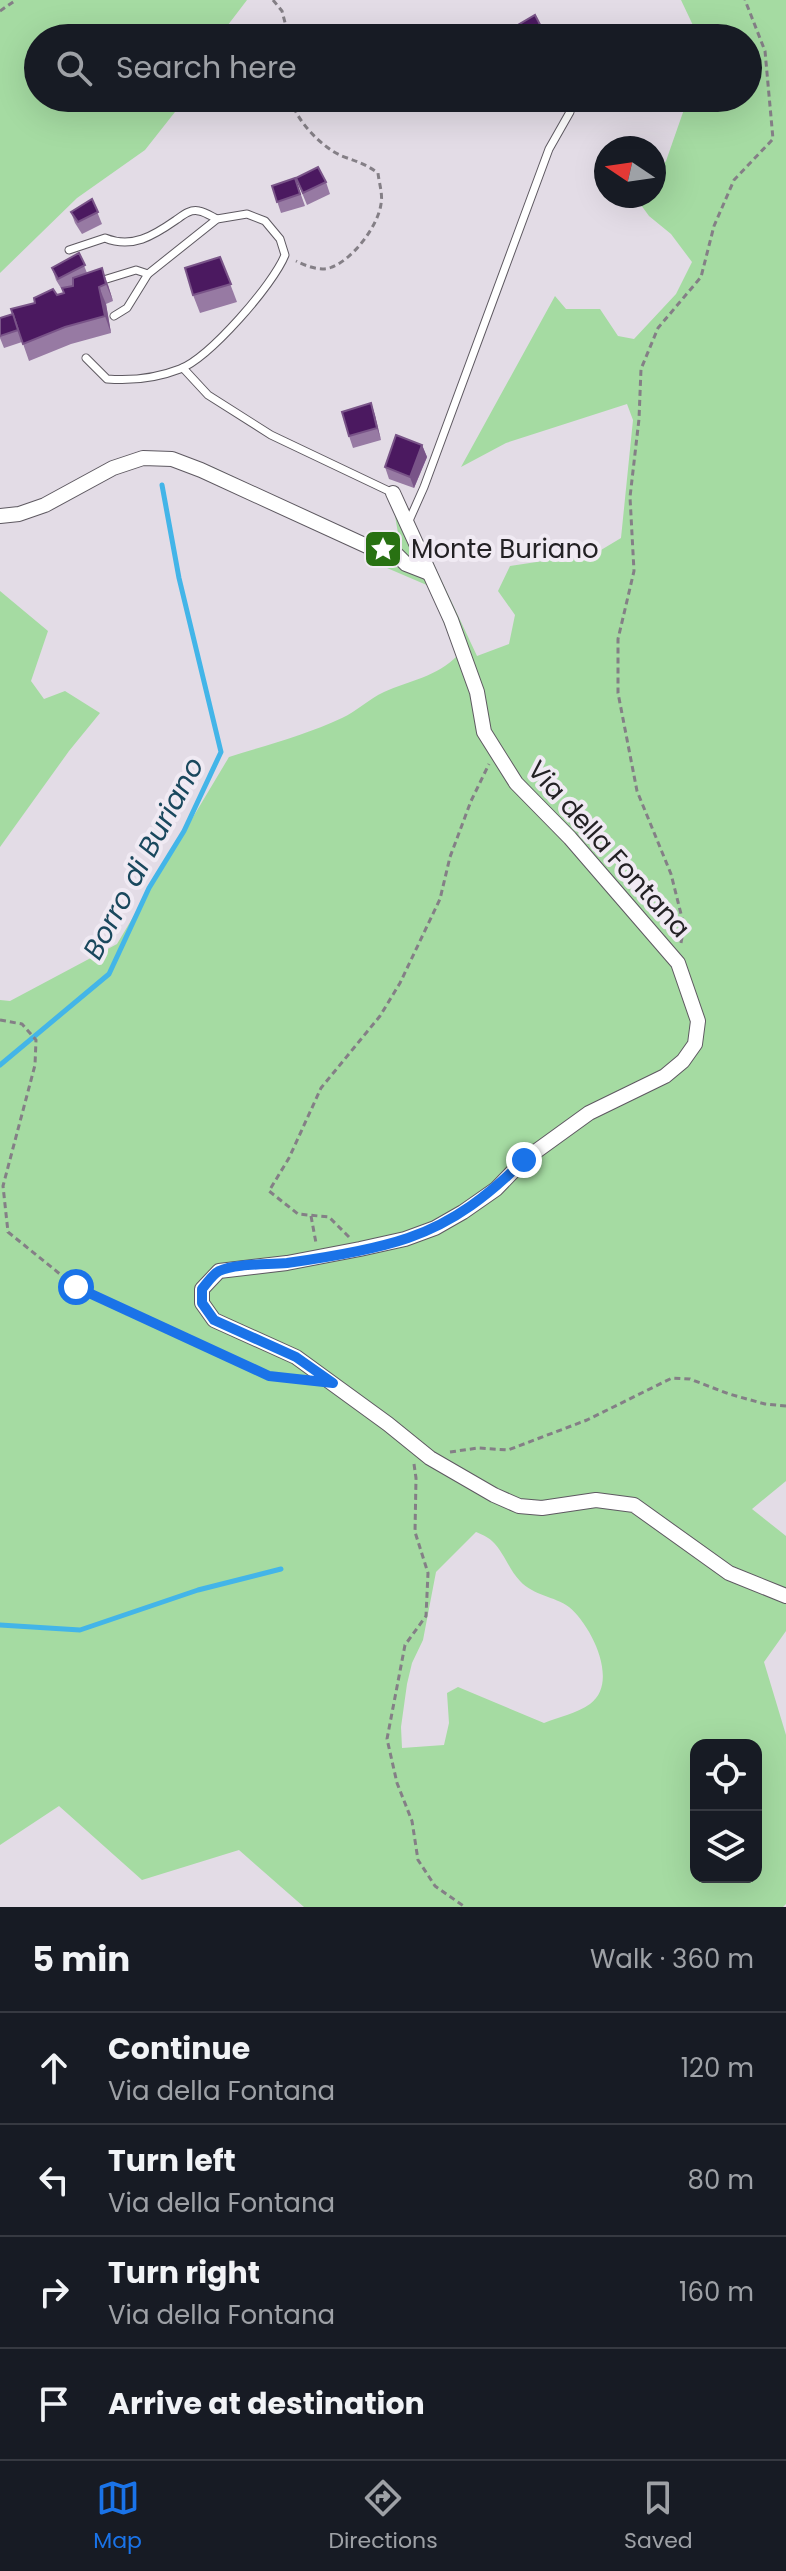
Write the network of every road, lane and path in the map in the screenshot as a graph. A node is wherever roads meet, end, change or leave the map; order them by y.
1 (16, 0) edge
2 (273, 0) edge
3 (745, 0) edge
4 (0, 11) edge
5 (285, 24) edge
6 (754, 24) edge
7 (762, 43) edge
8 (295, 112) edge
9 (570, 112) dead end
10 (217, 219) junction
11 (69, 250) dead end
12 (285, 255) junction
13 (148, 274) junction
14 (88, 285) edge
15 (114, 316) dead end
16 (86, 358) dead end
17 (183, 368) junction
18 (393, 493) joint
19 (0, 516) edge
20 (407, 525) junction
21 (413, 540) junction
22 (391, 549) junction
23 (429, 573) junction
24 (496, 752) junction
25 (678, 963) junction
26 (0, 1020) edge
27 (311, 1216) junction
28 (360, 1249) junction
29 (319, 1257) junction
30 (307, 1380) dead end
31 (786, 1406) edge
32 (411, 1444) junction
33 (430, 1458) junction
34 (786, 1596) edge
35 (465, 1907) edge

1 - 4 path
2 - 5 path
3 - 6 path
7 - 25 path
8 - 12 path
9 - 20 lane
10 - 11 lane
10 - 12 lane
10 - 13 lane
12 - 17 lane
13 - 14 lane
13 - 15 lane
16 - 17 lane
17 - 18 lane
18 - 20 street, Via della Fontana
19 - 22 street
20 - 21 street, Via della Fontana
21 - 22 street
21 - 23 street, Via della Fontana
22 - 23 street
23 - 24 street, Via della Fontana
24 - 25 street, Via della Fontana
24 - 27 path
25 - 28 street, Via della Fontana
26 - 30 path
27 - 28 path
27 - 29 path
28 - 29 street, Via della Fontana
29 - 32 street, Via della Fontana
31 - 33 path
32 - 33 street, Via della Fontana
32 - 35 path
33 - 34 street, Via della Fontana

